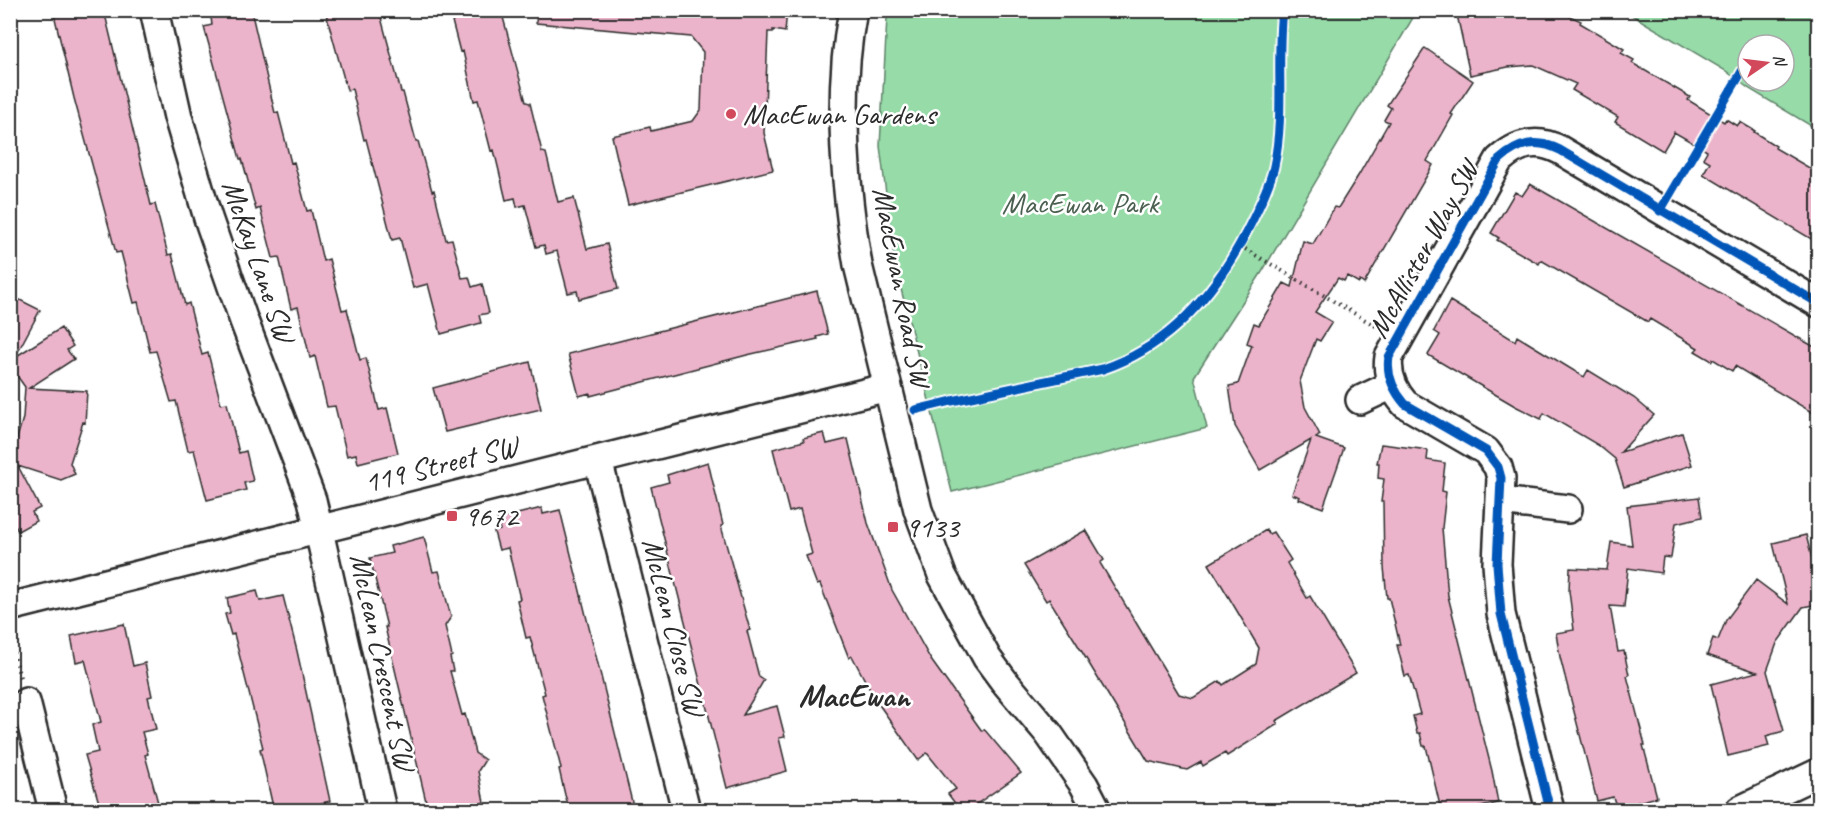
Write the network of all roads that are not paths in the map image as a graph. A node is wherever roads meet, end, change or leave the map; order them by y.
1 (154, 10) edge
2 (853, 10) edge
3 (1818, 303) edge
4 (1392, 385) junction
5 (888, 387) junction
6 (1360, 400) dead end
7 (598, 460) junction
8 (1500, 501) junction
9 (1568, 508) dead end
10 (320, 528) junction
11 (10, 607) edge
12 (26, 702) road end
13 (1818, 773) edge
14 (53, 810) edge
15 (382, 810) edge
16 (686, 810) edge
17 (1097, 810) edge
18 (1550, 810) edge
19 (1740, 810) edge

1 - 10 street, McKay Lane SW
2 - 5 street, MacEwan Road SW
3 - 4 street, McAllister Way SW
4 - 6 street, McAllister Way SW
4 - 8 street, McAllister Way SW
5 - 7 street, 119 Street SW
5 - 17 street, MacEwan Road SW
7 - 10 street, 119 Street SW
7 - 16 street, McLean Close SW
8 - 9 street
8 - 18 street, McAllister Way SW
10 - 11 street, 119 Street SW
10 - 15 street, McLean Crescent SW
12 - 14 street
13 - 19 street

